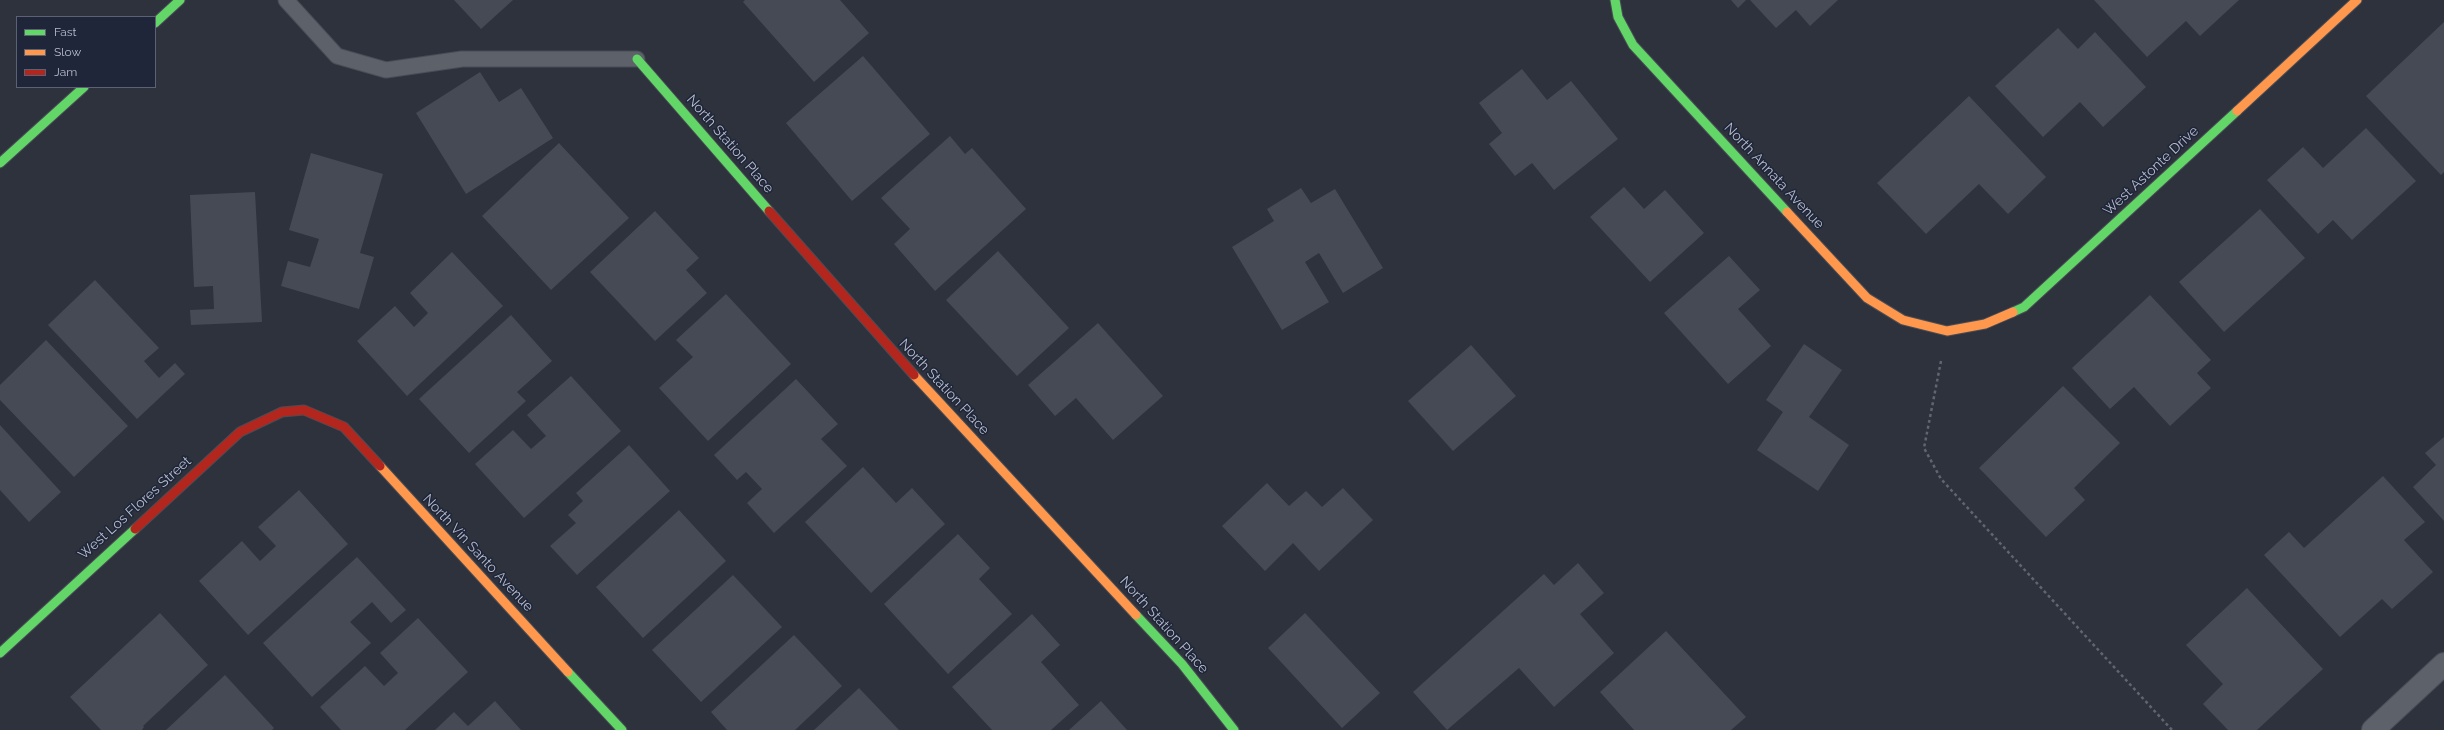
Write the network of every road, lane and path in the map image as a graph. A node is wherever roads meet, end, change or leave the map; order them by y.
1 (180, 0) edge
2 (286, 0) edge
3 (1615, 0) edge
4 (2357, 0) edge
5 (156, 22) edge
6 (637, 59) joint
7 (83, 88) edge
8 (0, 163) edge
9 (1947, 331) junction
10 (304, 410) joint
11 (0, 653) edge
12 (2444, 664) edge
13 (622, 730) edge
14 (1234, 730) edge
15 (2172, 730) edge
16 (2373, 730) edge

1 - 5 street
2 - 6 lane
3 - 9 street, North Annata Avenue
4 - 9 street, West Astonte Drive
6 - 14 street, North Station Place
7 - 8 street
9 - 15 path
10 - 11 street, West Los Flores Street
10 - 13 street, North Vin Santo Avenue
12 - 16 street

